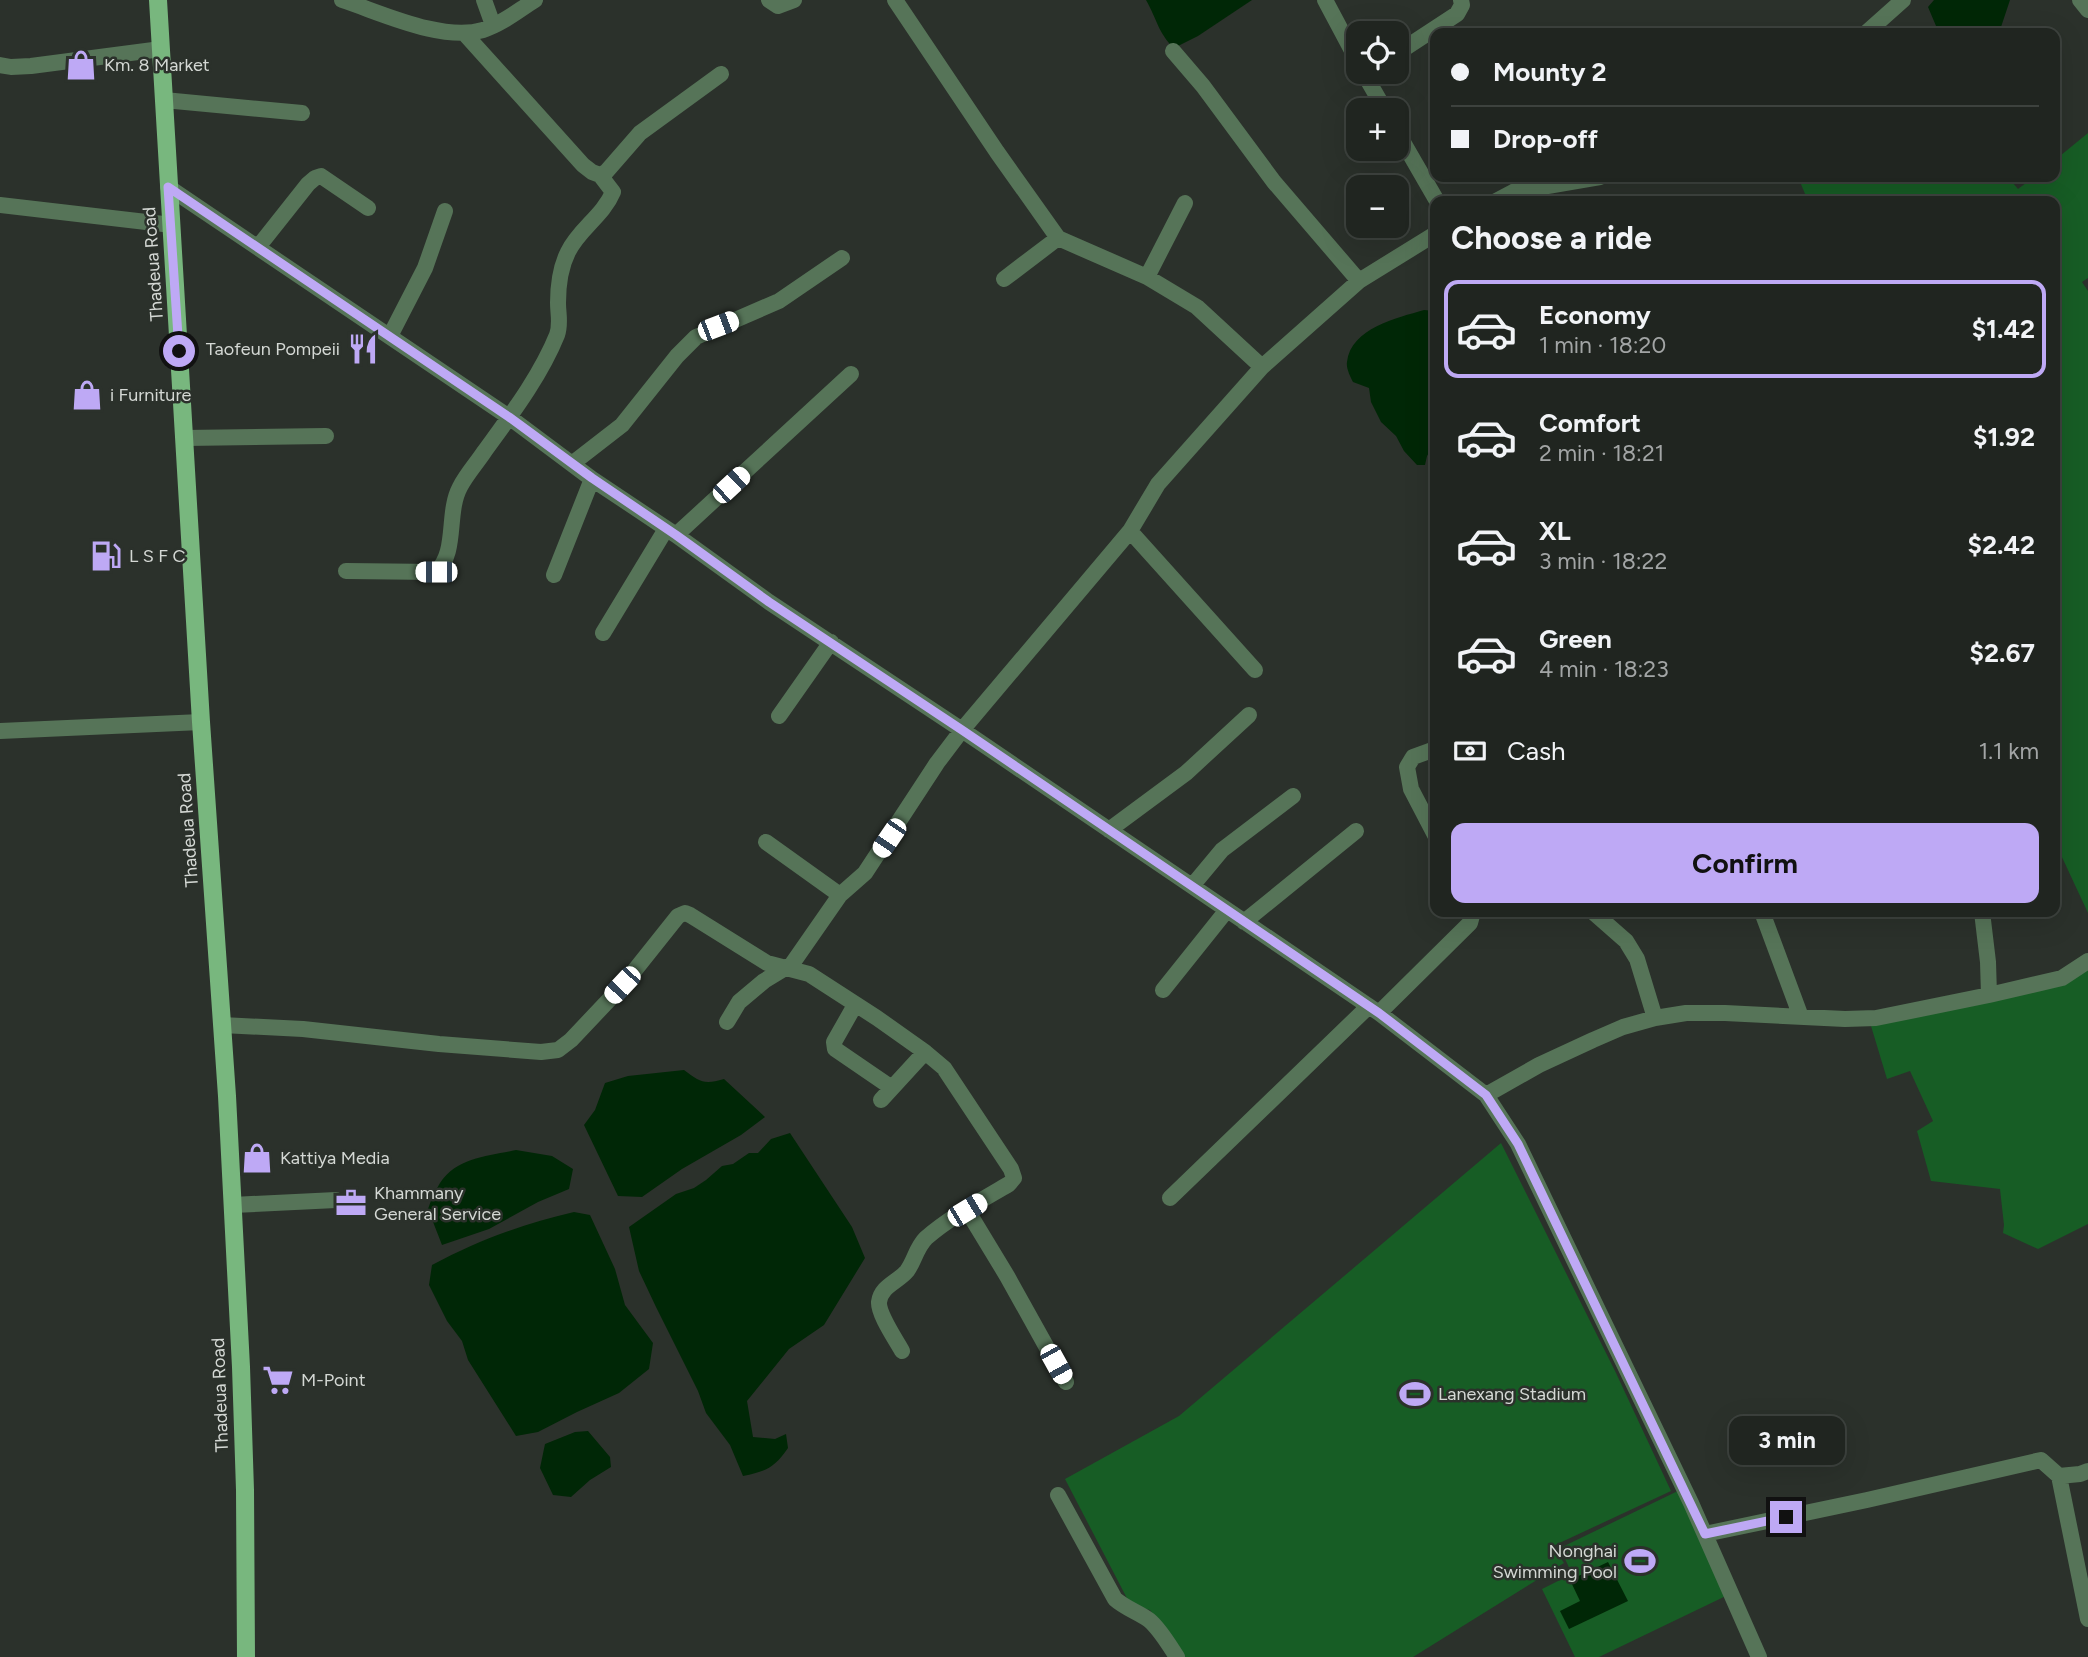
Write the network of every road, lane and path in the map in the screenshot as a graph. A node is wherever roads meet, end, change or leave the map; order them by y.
1 (158, 0) edge
2 (342, 0) edge
3 (484, 0) edge
4 (535, 0) edge
5 (769, 0) edge
6 (794, 0) edge
7 (895, 0) edge
8 (1325, 0) edge
9 (1461, 0) edge
10 (1903, 0) edge
11 (2080, 0) edge
12 (2088, 10) edge
13 (493, 25) junction
14 (1436, 28) edge
15 (1872, 28) edge
16 (1430, 32) edge
17 (464, 33) junction
18 (1346, 38) edge
19 (1409, 45) edge
20 (161, 49) junction
21 (1173, 51) dead end
22 (0, 65) edge
23 (721, 74) dead end
24 (164, 100) junction
25 (302, 113) dead end
26 (1409, 153) edge
27 (600, 174) junction
28 (1579, 182) edge
29 (168, 187) junction
30 (1434, 196) edge
31 (1520, 196) edge
32 (1185, 203) dead end
33 (0, 205) edge
34 (368, 208) dead end
35 (445, 211) dead end
36 (172, 225) junction
37 (1430, 237) edge
38 (1058, 238) junction
39 (258, 247) junction
40 (842, 258) dead end
41 (1147, 277) junction
42 (1004, 279) dead end
43 (1359, 281) junction
44 (390, 335) junction
45 (1262, 366) junction
46 (851, 374) dead end
47 (509, 417) junction
48 (326, 436) dead end
49 (185, 438) junction
50 (573, 463) junction
51 (592, 478) junction
52 (1129, 531) junction
53 (671, 532) junction
54 (346, 571) dead end
55 (554, 575) dead end
56 (603, 633) dead end
57 (831, 642) junction
58 (1255, 670) dead end
59 (1249, 715) dead end
60 (779, 716) dead end
61 (201, 722) junction
62 (962, 730) junction
63 (0, 731) edge
64 (1430, 751) edge
65 (1293, 796) dead end
66 (1430, 825) edge
67 (1109, 830) junction
68 (1356, 831) dead end
69 (766, 842) dead end
70 (1192, 886) junction
71 (840, 895) junction
72 (1227, 910) junction
73 (1472, 917) edge
74 (1599, 917) edge
75 (1764, 917) edge
76 (1983, 917) edge
77 (1244, 922) junction
78 (2088, 961) edge
79 (787, 967) junction
80 (1163, 990) dead end
81 (1989, 995) junction
82 (855, 1005) junction
83 (1374, 1009) junction
84 (1801, 1017) junction
85 (1655, 1018) junction
86 (727, 1022) dead end
87 (222, 1025) junction
88 (925, 1052) junction
89 (1486, 1095) junction
90 (1170, 1198) dead end
91 (336, 1200) dead end
92 (233, 1205) junction
93 (967, 1210) junction
94 (902, 1352) dead end
95 (1066, 1382) dead end
96 (2088, 1471) edge
97 (2059, 1476) junction
98 (1058, 1495) dead end
99 (1705, 1534) junction
100 (2088, 1619) edge
101 (246, 1657) edge
102 (1177, 1657) edge
103 (1759, 1657) edge

1 - 20 main road, Thadeua Road
2 - 17 street
3 - 13 street
4 - 13 street
5 - 6 street
7 - 38 street
8 - 18 street
9 - 14 street
10 - 15 street
11 - 12 street
13 - 17 street
16 - 19 street
17 - 27 street
20 - 22 street
20 - 24 main road, Thadeua Road
21 - 43 street
23 - 27 street
24 - 25 street
24 - 29 main road, Thadeua Road
26 - 30 street
27 - 47 street
28 - 31 street
29 - 36 main road, Thadeua Road
29 - 39 street
32 - 41 street
33 - 36 street
34 - 39 street
35 - 44 street
36 - 49 main road, Thadeua Road
37 - 43 street
38 - 41 street
38 - 42 street
39 - 44 street
40 - 50 street
41 - 45 street
43 - 45 street
44 - 47 street
45 - 52 street
46 - 53 street
47 - 50 street
47 - 54 street
48 - 49 street
49 - 61 main road, Thadeua Road
50 - 51 street
51 - 53 street
51 - 55 street
52 - 58 street
52 - 62 street
53 - 56 street
53 - 57 street
57 - 60 street
57 - 62 street
59 - 67 street
61 - 63 street
61 - 87 main road, Thadeua Road
62 - 67 street
62 - 71 street
64 - 66 street
65 - 70 street
67 - 70 street
68 - 77 street
69 - 71 street
70 - 72 street
71 - 79 street
72 - 77 street
72 - 80 street
73 - 83 street
74 - 85 street
75 - 84 street
76 - 81 street
77 - 83 street
78 - 81 street
79 - 82 street
79 - 86 street
79 - 87 street
81 - 84 street
82 - 88 street
82 - 88 street
83 - 89 street
83 - 90 street
84 - 85 street
85 - 89 street
87 - 92 main road, Thadeua Road
88 - 93 street
89 - 99 street
91 - 92 street
92 - 101 main road, Thadeua Road
93 - 94 street
93 - 95 street
96 - 97 street
97 - 99 street
97 - 100 street
98 - 102 street
99 - 103 street

